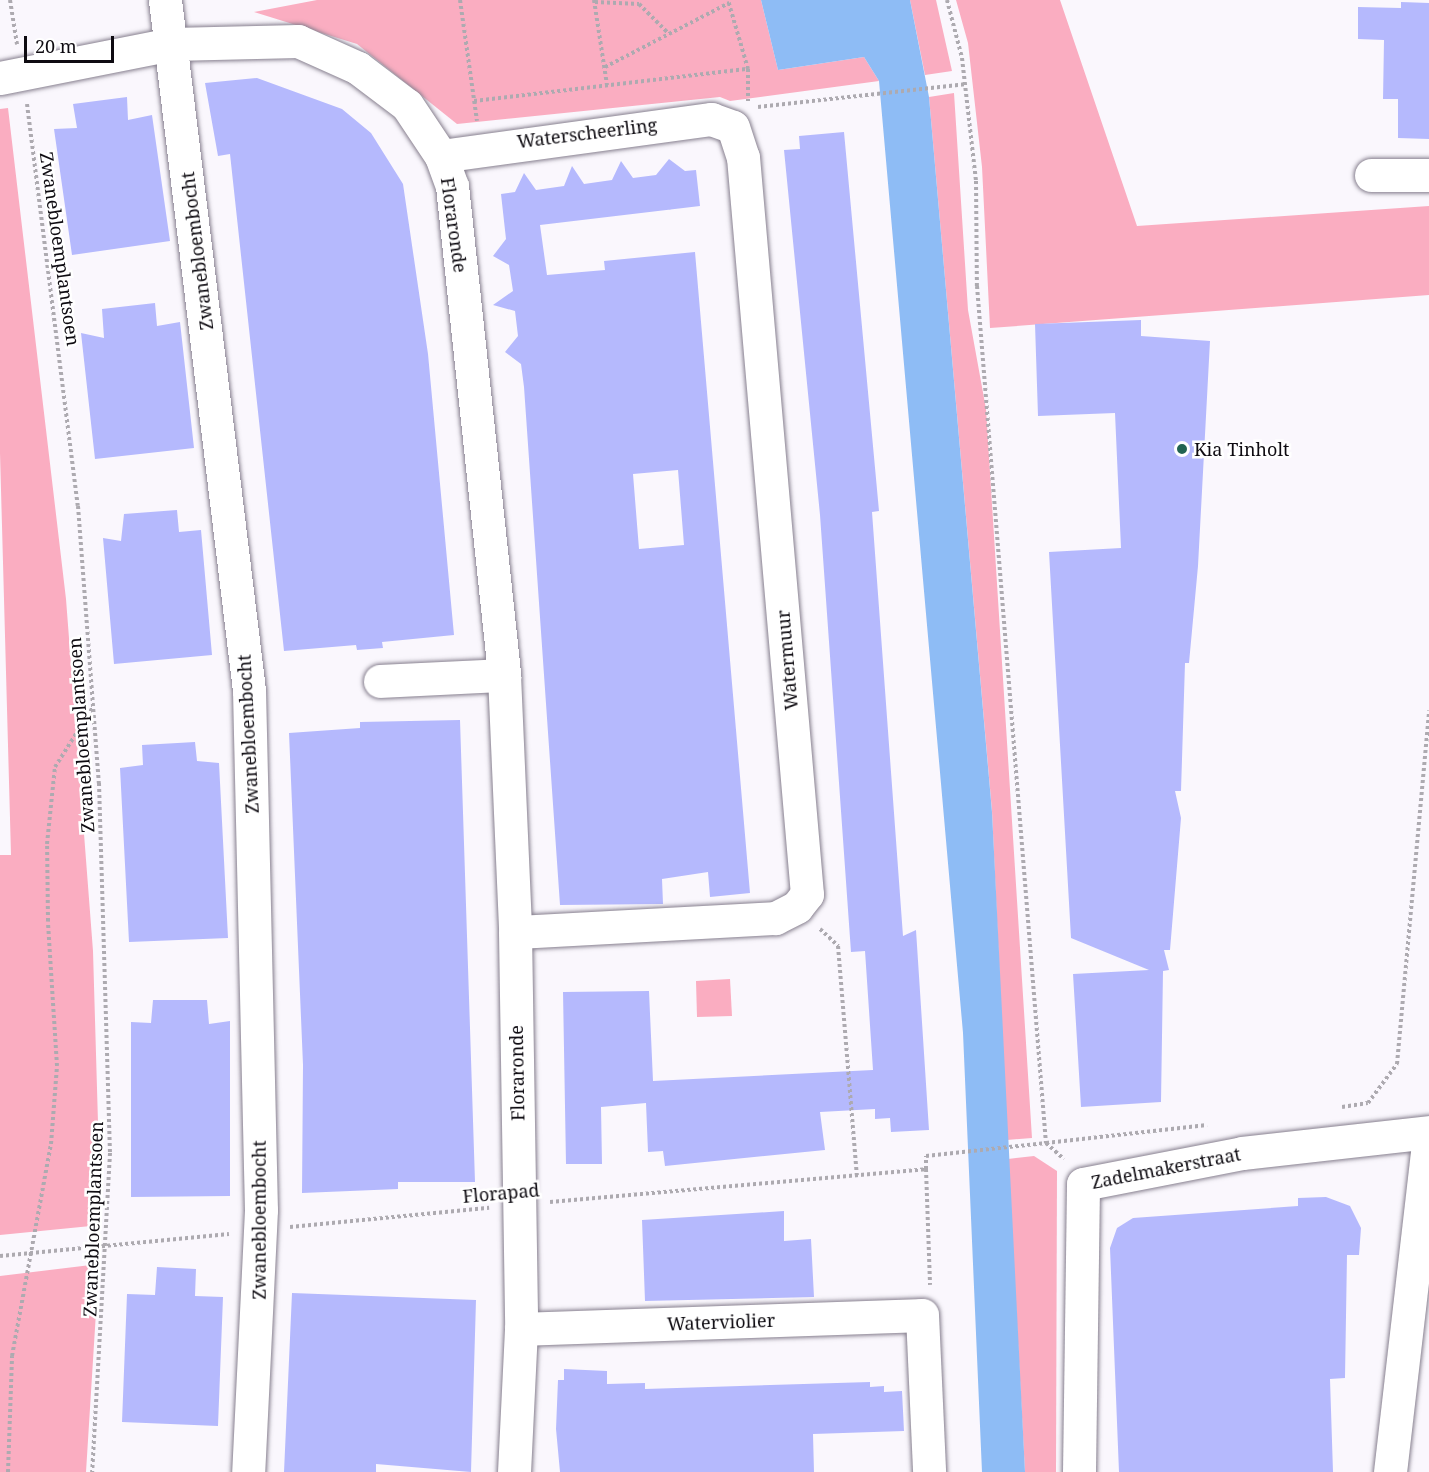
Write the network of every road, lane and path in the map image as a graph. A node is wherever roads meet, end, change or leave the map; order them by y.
1 (10, 0) edge
2 (165, 0) edge
3 (460, 0) edge
4 (947, 0) edge
5 (594, 1) edge
6 (729, 1) edge
7 (640, 2) edge
8 (669, 34) junction
9 (172, 44) junction
10 (605, 67) junction
11 (748, 69) junction
12 (11, 76) edge
13 (965, 84) junction
14 (607, 85) junction
15 (474, 101) junction
16 (733, 128) joint
17 (481, 146) junction
18 (441, 156) junction
19 (1371, 175) dead end
20 (1429, 175) edge
21 (504, 675) junction
22 (380, 681) dead end
23 (94, 707) junction
24 (1429, 710) edge
25 (798, 907) junction
26 (515, 932) junction
27 (1335, 1108) dead end
28 (1221, 1123) dead end
29 (1429, 1133) edge
30 (1046, 1143) junction
31 (926, 1168) junction
32 (857, 1175) junction
33 (1083, 1184) junction
34 (519, 1205) junction
35 (261, 1230) junction
36 (107, 1247) junction
37 (29, 1253) junction
38 (0, 1256) edge
39 (922, 1315) junction
40 (521, 1329) junction
41 (8, 1472) edge
42 (92, 1472) edge
43 (248, 1472) edge
44 (514, 1472) edge
45 (928, 1472) edge
46 (1079, 1472) edge
47 (1390, 1472) edge

1 - 12 path, Zwanebloemplantsoen
2 - 9 street, Zwanebloembocht
3 - 15 path
4 - 13 path
5 - 7 path
5 - 10 path
6 - 8 path
6 - 11 path
7 - 8 path
8 - 10 path
9 - 12 street, Floraronde
9 - 18 street, Floraronde
9 - 35 street, Zwanebloembocht
10 - 14 path
11 - 13 path
11 - 14 path
12 - 23 path, Zwanebloemplantsoen
13 - 30 path
14 - 15 path
15 - 17 path
16 - 17 street, Waterscheerling
16 - 25 street, Watermuur
17 - 18 street, Waterscheerling
18 - 21 street, Floraronde
19 - 20 street
21 - 22 street
21 - 26 street, Floraronde
23 - 36 path, Zwanebloemplantsoen
23 - 37 path
24 - 27 path
25 - 26 street
25 - 32 path
26 - 34 street, Floraronde
28 - 30 path
29 - 33 street, Zadelmakerstraat
29 - 47 street
30 - 31 path
30 - 33 path
31 - 32 path, Florapad
31 - 39 path
32 - 34 path, Florapad
33 - 46 street, Zadelmakerstraat
34 - 35 path, Florapad
34 - 40 street, Floraronde
35 - 36 path, Florapad
35 - 43 street, Zwanebloembocht
36 - 37 path, Florapad
36 - 42 path, Zwanebloemplantsoen
37 - 38 path, Florapad
37 - 41 path
39 - 40 street, Waterviolier
39 - 45 street
40 - 44 street, Floraronde

